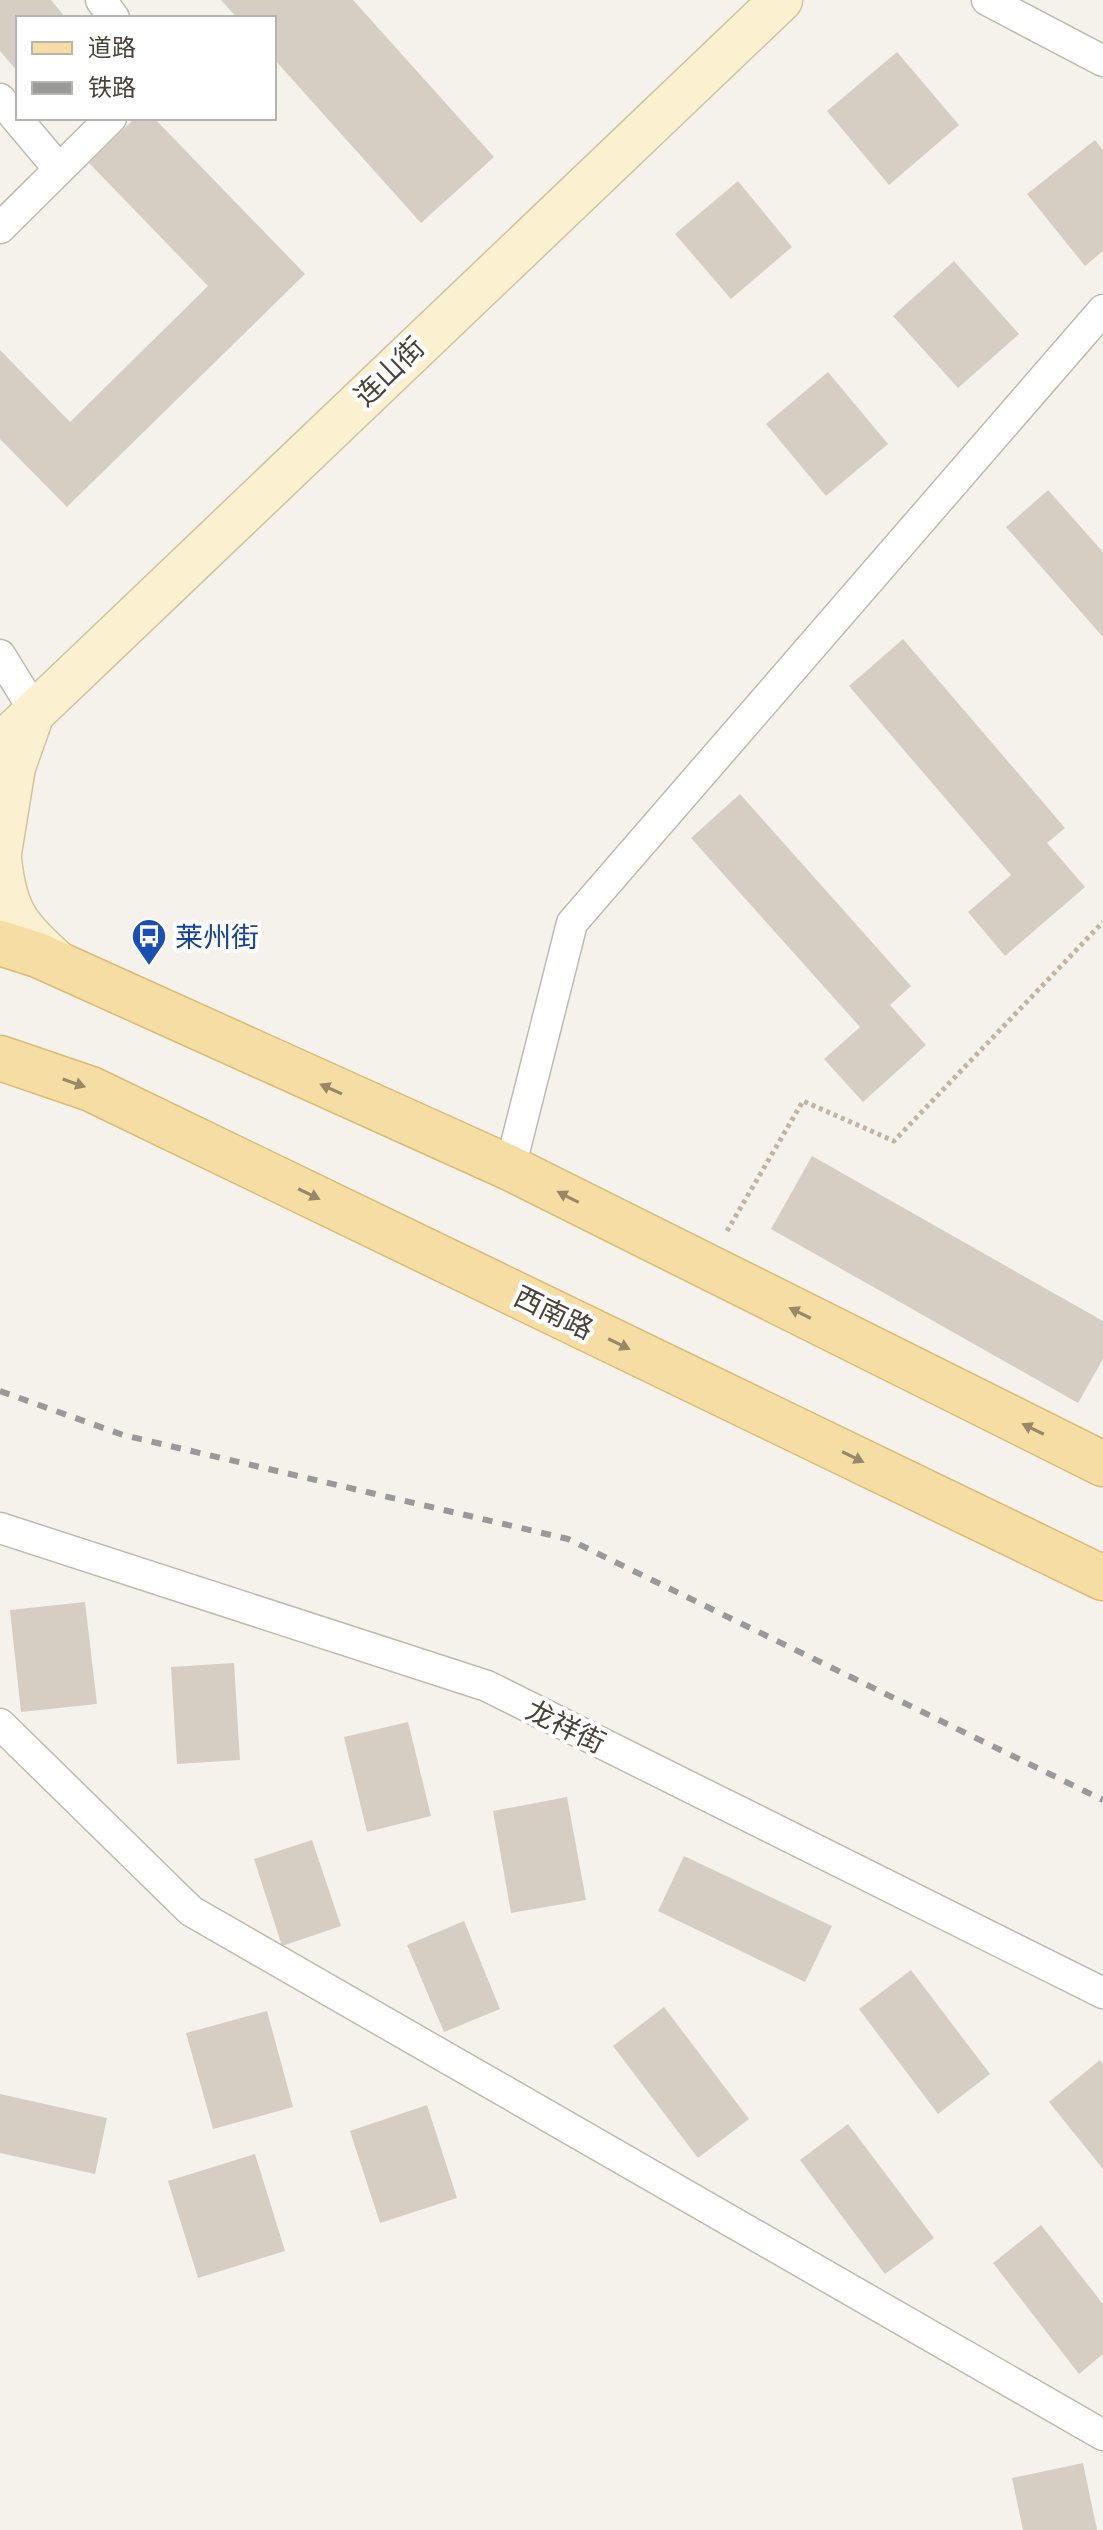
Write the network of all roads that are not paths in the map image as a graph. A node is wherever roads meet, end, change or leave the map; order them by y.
1 (781, 0) edge
2 (987, 0) edge
3 (1103, 61) edge
4 (0, 99) edge
5 (16, 118) edge
6 (18, 120) edge
7 (109, 120) edge
8 (59, 169) junction
9 (0, 228) edge
10 (1103, 310) edge
11 (0, 655) edge
12 (34, 710) junction
13 (0, 745) edge
14 (0, 853) edge
15 (0, 859) edge
16 (0, 943) edge
17 (60, 965) junction
18 (0, 1058) edge
19 (510, 1168) junction
20 (1103, 1464) edge
21 (0, 1528) edge
22 (1103, 1578) edge
23 (0, 1724) edge
24 (1103, 1993) edge
25 (1103, 2435) edge

1 - 12 street, 连山街
2 - 3 street
4 - 5 street
6 - 8 street
7 - 8 street
8 - 9 street
10 - 19 street
11 - 12 street
12 - 13 street, 连山街
12 - 14 street
15 - 17 street
16 - 17 main road
19 -> 17 main road
18 -> 22 main road, 西南路
20 -> 19 main road
21 - 24 street, 龙祥街
23 - 25 street

